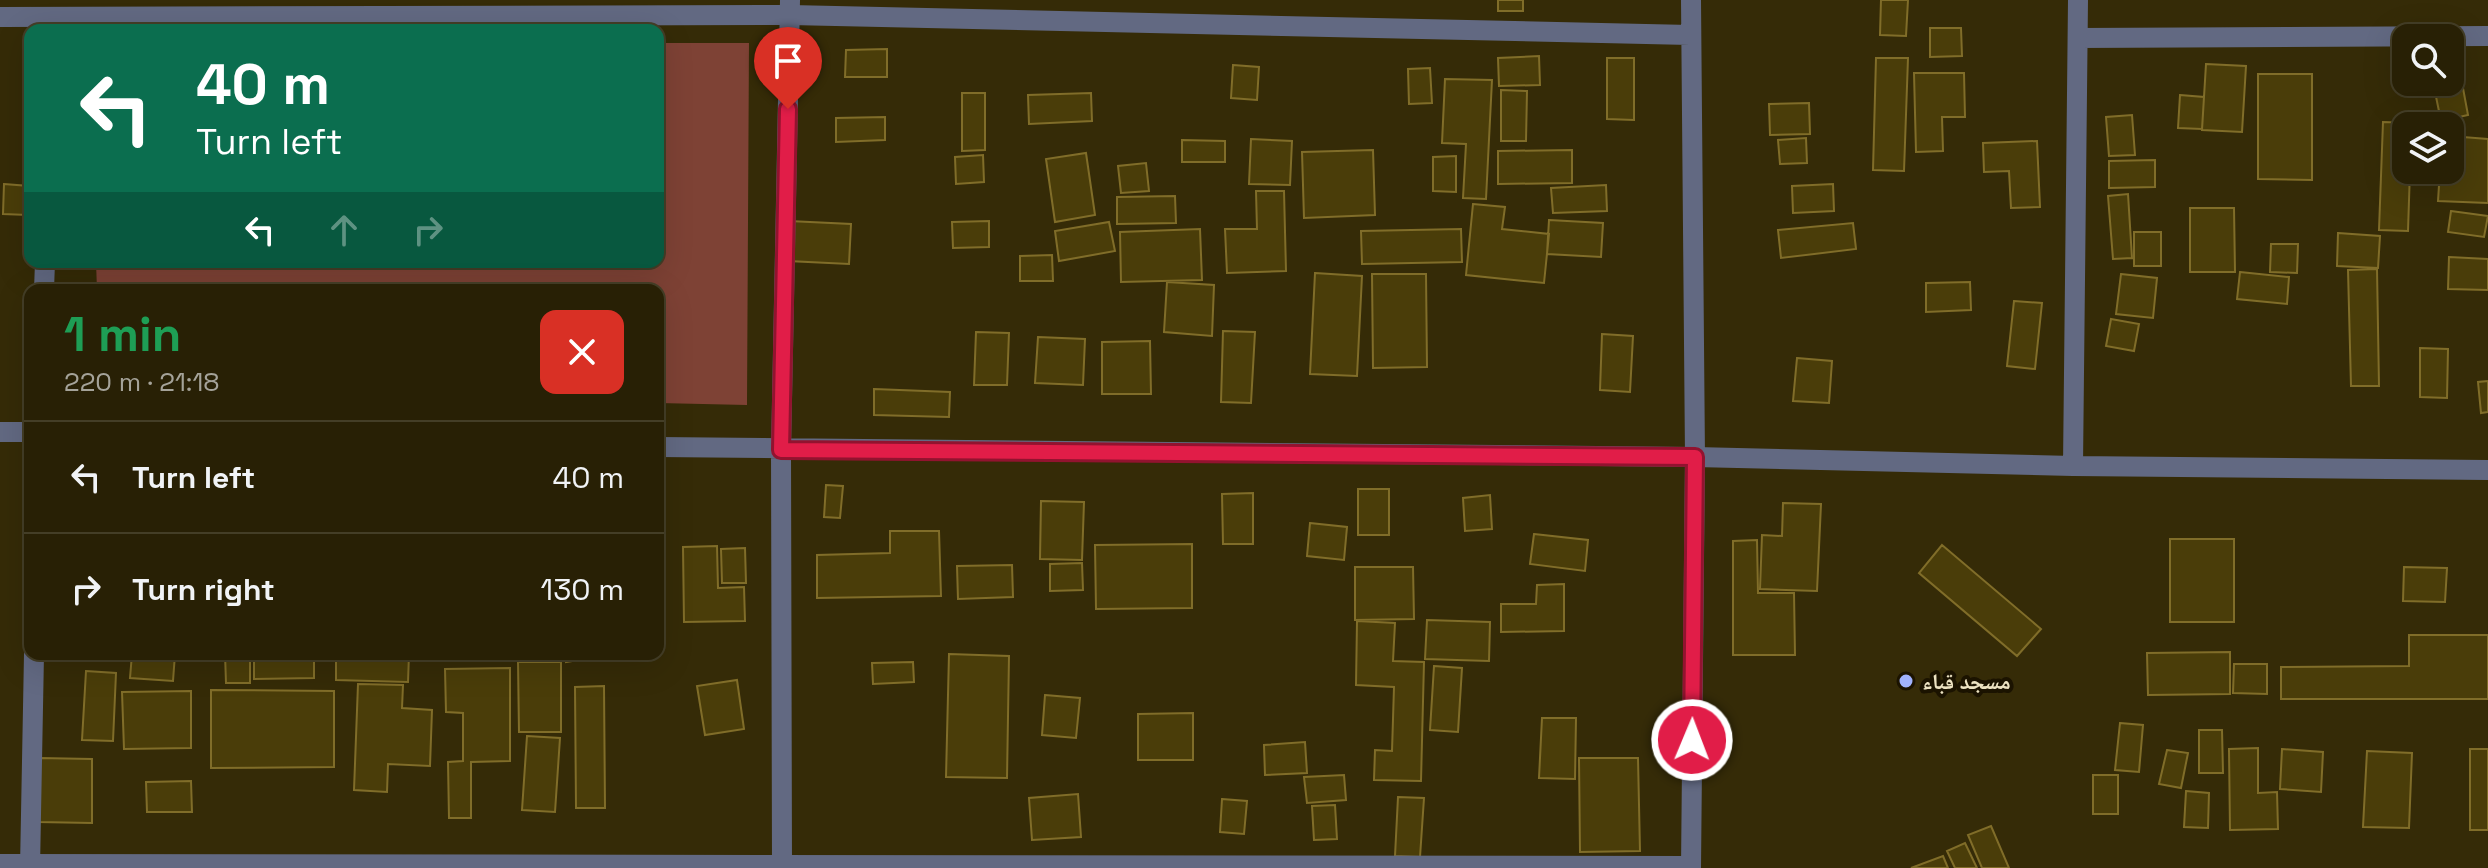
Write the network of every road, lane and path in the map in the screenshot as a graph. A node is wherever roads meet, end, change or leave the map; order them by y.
1 (1691, 0) edge
2 (2078, 0) edge
3 (790, 8) edge
4 (57, 16) edge
5 (0, 17) edge
6 (1690, 35) junction
7 (2488, 36) edge
8 (2078, 38) junction
9 (0, 432) edge
10 (24, 432) edge
11 (664, 447) edge
12 (781, 450) junction
13 (1695, 457) junction
14 (2073, 466) junction
15 (2488, 470) edge
16 (34, 660) edge
17 (0, 864) edge
18 (782, 865) edge
19 (30, 866) edge
20 (1691, 867) edge

1 - 6 street
2 - 8 street
3 - 4 street
3 - 6 street
3 - 12 street
4 - 5 street
6 - 13 street
7 - 8 street
8 - 14 street
9 - 10 street
11 - 12 street
12 - 13 street
12 - 18 street
13 - 14 street
13 - 20 street
14 - 15 street
16 - 19 street
17 - 19 street
18 - 19 street
18 - 20 street

